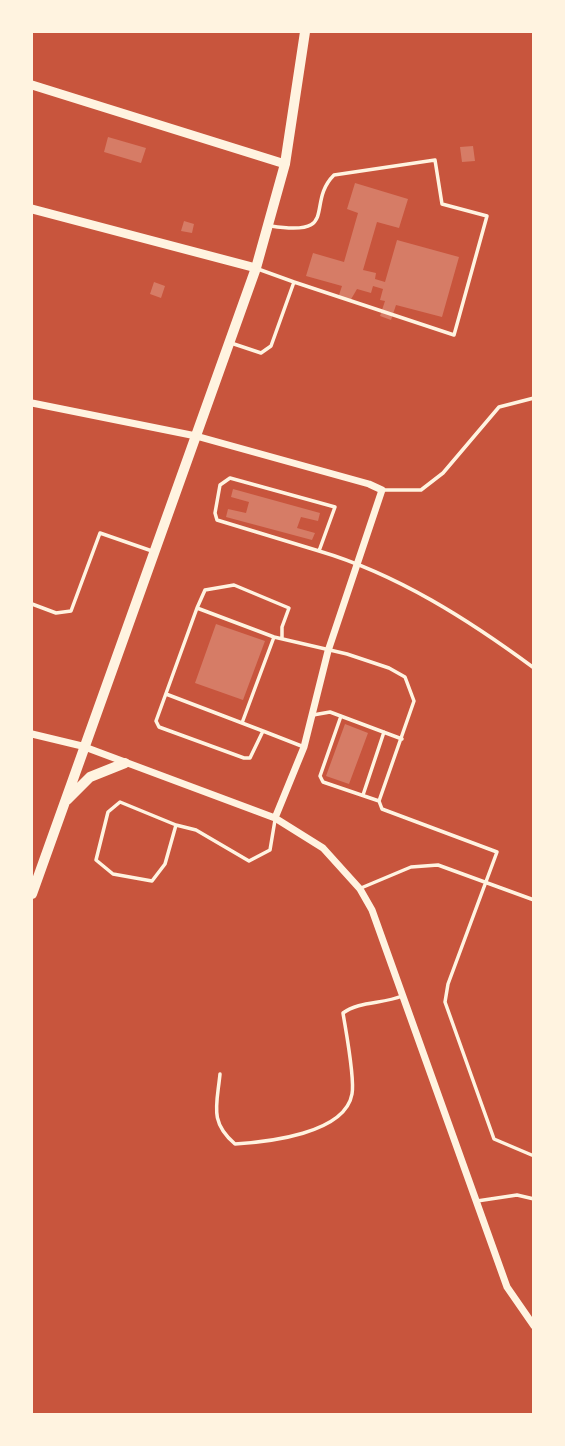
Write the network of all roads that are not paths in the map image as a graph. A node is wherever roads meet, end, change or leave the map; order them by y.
1 (305, 32) edge
2 (32, 85) edge
3 (285, 164) junction
4 (32, 209) edge
5 (268, 225) junction
6 (256, 268) junction
7 (294, 282) junction
8 (229, 342) junction
9 (534, 398) edge
10 (32, 402) edge
11 (196, 436) junction
12 (382, 491) junction
13 (319, 551) junction
14 (153, 552) junction
15 (358, 562) junction
16 (32, 604) edge
17 (197, 608) junction
18 (274, 637) junction
19 (282, 639) junction
20 (328, 651) junction
21 (534, 668) edge
22 (166, 694) junction
23 (313, 715) junction
24 (341, 716) junction
25 (242, 723) junction
26 (263, 731) junction
27 (384, 732) junction
28 (32, 734) edge
29 (402, 739) junction
30 (82, 746) junction
31 (304, 747) junction
32 (125, 763) junction
33 (363, 795) junction
34 (379, 801) junction
35 (61, 807) junction
36 (275, 818) junction
37 (176, 825) junction
38 (485, 882) junction
39 (359, 889) junction
40 (32, 894) edge
41 (534, 900) edge
42 (404, 995) junction
43 (220, 1074) dead end
44 (534, 1156) edge
45 (534, 1199) edge
46 (475, 1201) junction
47 (534, 1326) edge

1 - 3 main road
2 - 3 street
3 - 5 main road
4 - 6 street
5 - 6 main road
5 - 7 lane
6 - 7 lane
6 - 8 main road
7 - 8 lane
8 - 11 main road
9 - 12 lane
10 - 11 street
11 - 12 street
11 - 14 main road
12 - 15 street
13 - 13 lane
13 - 15 lane
14 - 16 lane
14 - 30 main road
15 - 20 street
15 - 21 lane
17 - 18 lane
17 - 19 lane
17 - 22 lane
18 - 19 lane
18 - 25 lane
19 - 20 lane
20 - 23 street
20 - 29 lane
22 - 25 lane
22 - 26 lane
23 - 24 lane
23 - 31 street
24 - 27 lane
24 - 33 lane
25 - 26 lane
26 - 31 lane
27 - 29 lane
27 - 33 lane
28 - 30 street
29 - 34 lane
30 - 32 street
30 - 35 main road
31 - 36 street
32 - 35 main road
32 - 36 street
33 - 34 lane
34 - 38 lane
35 - 40 main road
36 - 37 lane
36 - 39 street
37 - 37 lane
38 - 39 lane
38 - 41 lane
38 - 44 lane
39 - 42 street
42 - 43 lane
42 - 46 street
45 - 46 lane
46 - 47 street

